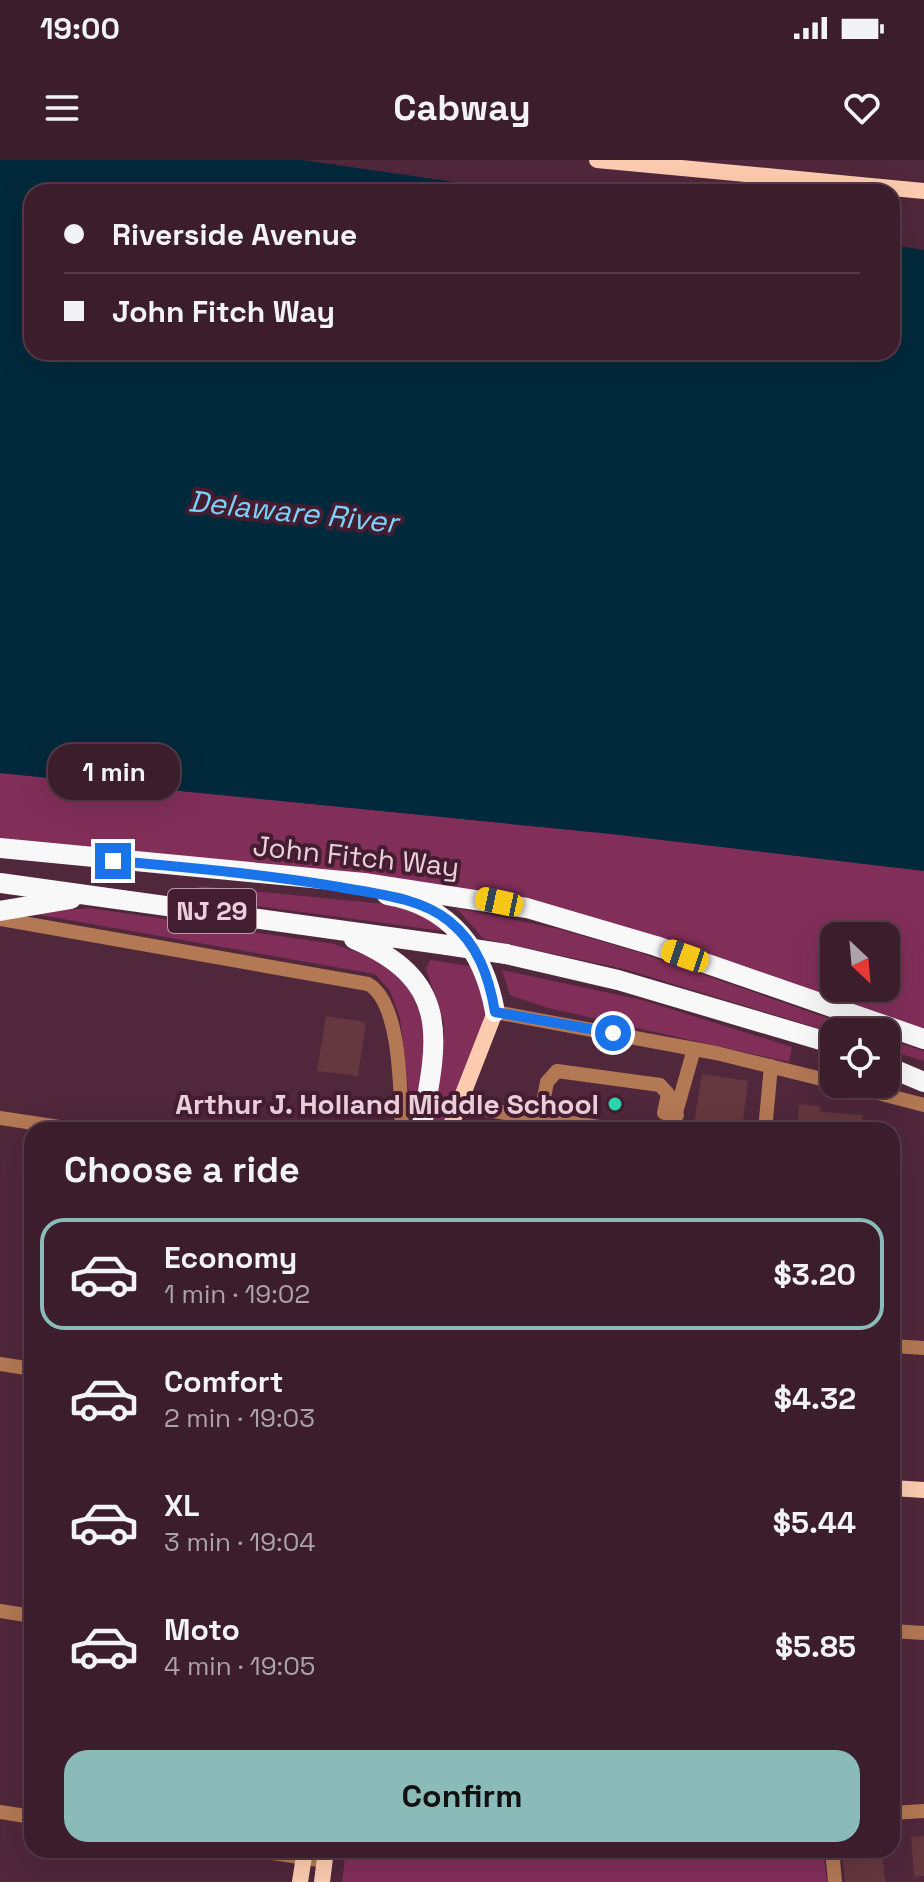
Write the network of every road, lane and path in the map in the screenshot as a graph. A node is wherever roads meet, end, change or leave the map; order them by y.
1 (597, 160) edge
2 (850, 184) edge
3 (900, 189) edge
4 (924, 191) edge
5 (0, 848) edge
6 (252, 872) junction
7 (0, 883) edge
8 (95, 896) junction
9 (0, 911) edge
10 (0, 919) edge
11 (328, 928) junction
12 (495, 1012) junction
13 (924, 1039) edge
14 (820, 1040) edge
15 (694, 1049) junction
16 (900, 1064) edge
17 (771, 1066) junction
18 (924, 1071) edge
19 (900, 1072) edge
20 (820, 1078) edge
21 (924, 1082) edge
22 (897, 1098) edge
23 (924, 1105) edge
24 (460, 1106) junction
25 (677, 1115) junction
26 (0, 1118) edge
27 (540, 1118) junction
28 (26, 1122) edge
29 (401, 1122) edge
30 (422, 1122) edge
31 (453, 1122) edge
32 (566, 1122) edge
33 (674, 1122) edge
34 (766, 1122) edge
35 (900, 1346) edge
36 (924, 1348) edge
37 (0, 1364) edge
38 (24, 1368) edge
39 (900, 1488) edge
40 (924, 1490) edge
41 (0, 1611) edge
42 (24, 1615) edge
43 (900, 1632) edge
44 (924, 1633) edge
45 (924, 1811) edge
46 (0, 1812) edge
47 (900, 1812) edge
48 (24, 1816) edge
49 (304, 1858) edge
50 (326, 1858) edge
51 (833, 1858) edge
52 (300, 1882) edge
53 (322, 1882) edge
54 (835, 1882) edge

1 - 2 main road
3 - 4 main road
5 - 6 highway, John Fitch Way / NJ 29
6 - 12 highway
6 - 13 highway, John Fitch Way / NJ 29
7 - 8 highway, NJ 29
8 - 9 highway
8 - 11 highway, NJ 29
10 - 29 street
11 - 14 highway, NJ 29, bridge
11 - 30 highway
12 - 15 street
12 - 24 main road
15 - 17 street
15 - 25 street
16 - 18 highway
17 - 20 street
17 - 34 street
19 - 21 highway
22 - 23 street
24 - 27 street
24 - 31 main road
25 - 27 street
25 - 33 street
26 - 28 street
27 - 32 street
35 - 36 street
37 - 38 street
39 - 40 main road
41 - 42 street
43 - 44 street
45 - 47 street
46 - 48 street
49 - 52 main road
50 - 53 main road
51 - 54 street

